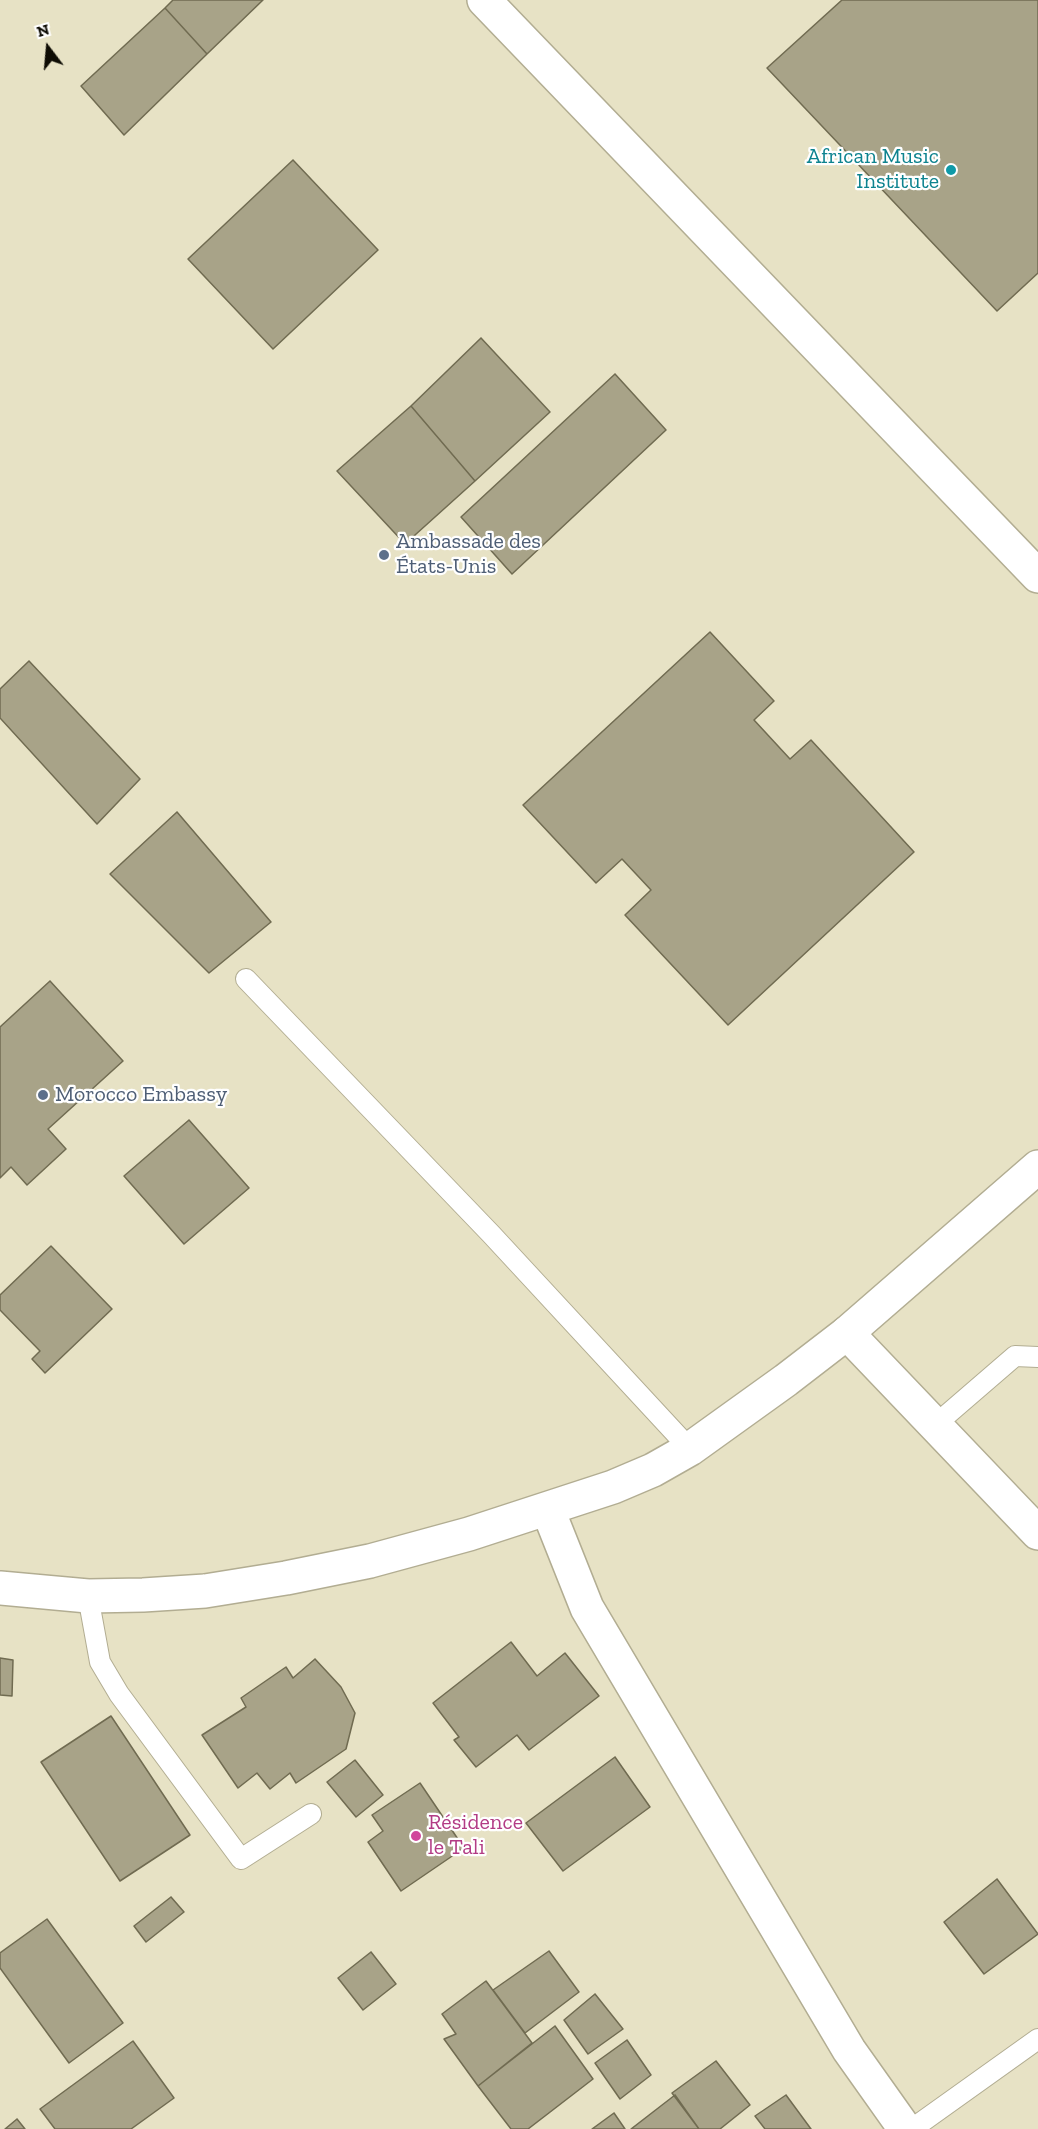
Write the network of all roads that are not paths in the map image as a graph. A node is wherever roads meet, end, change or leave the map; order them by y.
1 (484, 0) edge
2 (1038, 576) edge
3 (246, 979) dead end
4 (1038, 1167) edge
5 (847, 1333) junction
6 (1038, 1357) edge
7 (935, 1425) junction
8 (690, 1449) junction
9 (548, 1510) junction
10 (1038, 1533) edge
11 (0, 1588) edge
12 (88, 1596) junction
13 (311, 1814) dead end
14 (1038, 2039) edge
15 (905, 2129) edge
16 (912, 2129) edge

1 - 2 street
3 - 8 lane
4 - 5 street
5 - 7 street
5 - 8 street
6 - 7 lane
7 - 10 street
8 - 9 street
9 - 12 street
9 - 15 street
11 - 12 street
12 - 13 lane
14 - 16 lane

